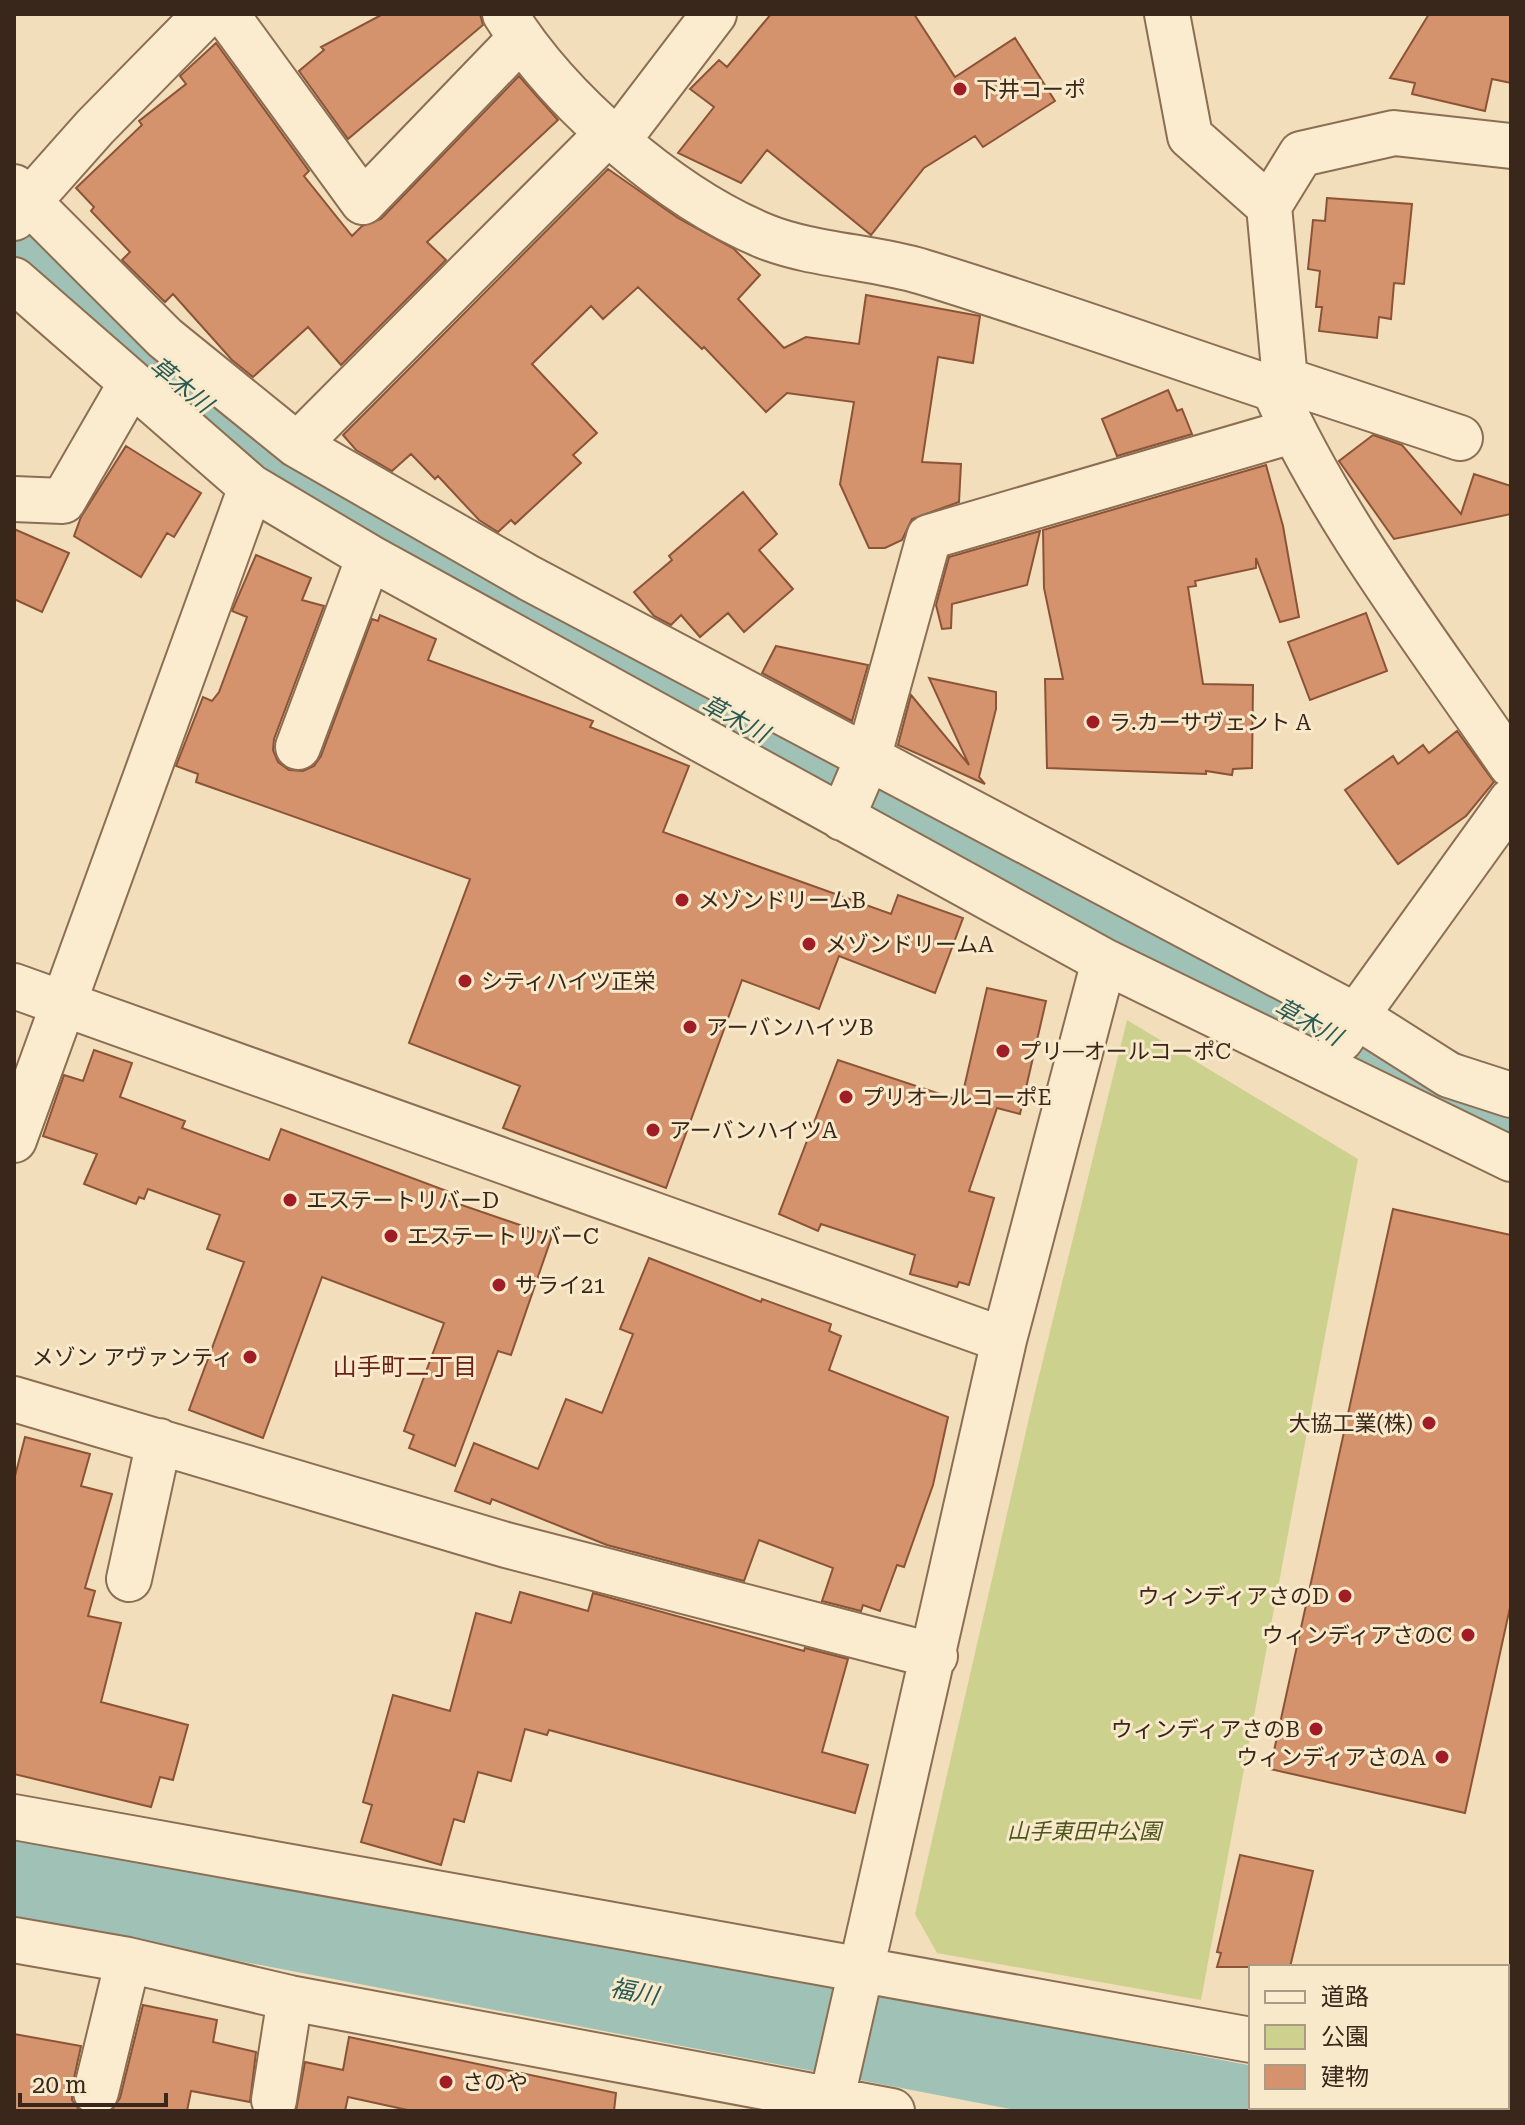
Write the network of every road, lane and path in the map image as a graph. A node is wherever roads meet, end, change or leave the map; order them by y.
1 (206, 14) edge
2 (226, 14) edge
3 (714, 14) edge
4 (1167, 14) edge
5 (513, 26) edge
6 (613, 136) junction
7 (1511, 146) edge
8 (18, 204) edge
9 (1269, 206) junction
10 (14, 280) edge
11 (130, 385) junction
12 (1279, 385) junction
13 (1292, 431) junction
14 (1460, 438) dead end
15 (297, 445) junction
16 (251, 487) junction
17 (14, 499) edge
18 (369, 557) junction
19 (298, 747) dead end
20 (1511, 765) edge
21 (855, 787) junction
22 (1511, 801) edge
23 (1104, 961) junction
24 (14, 986) edge
25 (62, 1004) junction
26 (1340, 1042) junction
27 (1511, 1095) edge
28 (14, 1140) edge
29 (1511, 1159) edge
30 (1004, 1340) junction
31 (14, 1399) edge
32 (159, 1441) junction
33 (129, 1579) dead end
34 (935, 1656) junction
35 (14, 1817) edge
36 (14, 1940) edge
37 (128, 1960) junction
38 (860, 1982) junction
39 (290, 1998) junction
40 (1249, 2040) edge
41 (96, 2092) dead end
42 (833, 2096) edge
43 (274, 2100) dead end
44 (892, 2111) edge

1 - 8 street
2 - 5 street
3 - 6 street
4 - 9 street
5 - 6 street
6 - 12 street
6 - 15 street
7 - 9 street
8 - 15 street
9 - 12 street
10 - 11 street
11 - 16 street
11 - 17 street
12 - 13 street
12 - 14 street
13 - 20 street
13 - 21 street
15 - 21 street
16 - 18 street
16 - 25 street
18 - 19 street
18 - 21 street
21 - 23 street
21 - 26 street
22 - 26 street
23 - 26 street
23 - 30 street
24 - 25 street
25 - 28 street
25 - 30 street
26 - 27 street
26 - 29 street
30 - 34 street
31 - 32 street
32 - 33 street
32 - 34 street
34 - 38 street
35 - 38 street
36 - 37 street
37 - 39 street
37 - 41 street
38 - 40 street
38 - 42 street
39 - 42 street
39 - 43 street
42 - 44 street

